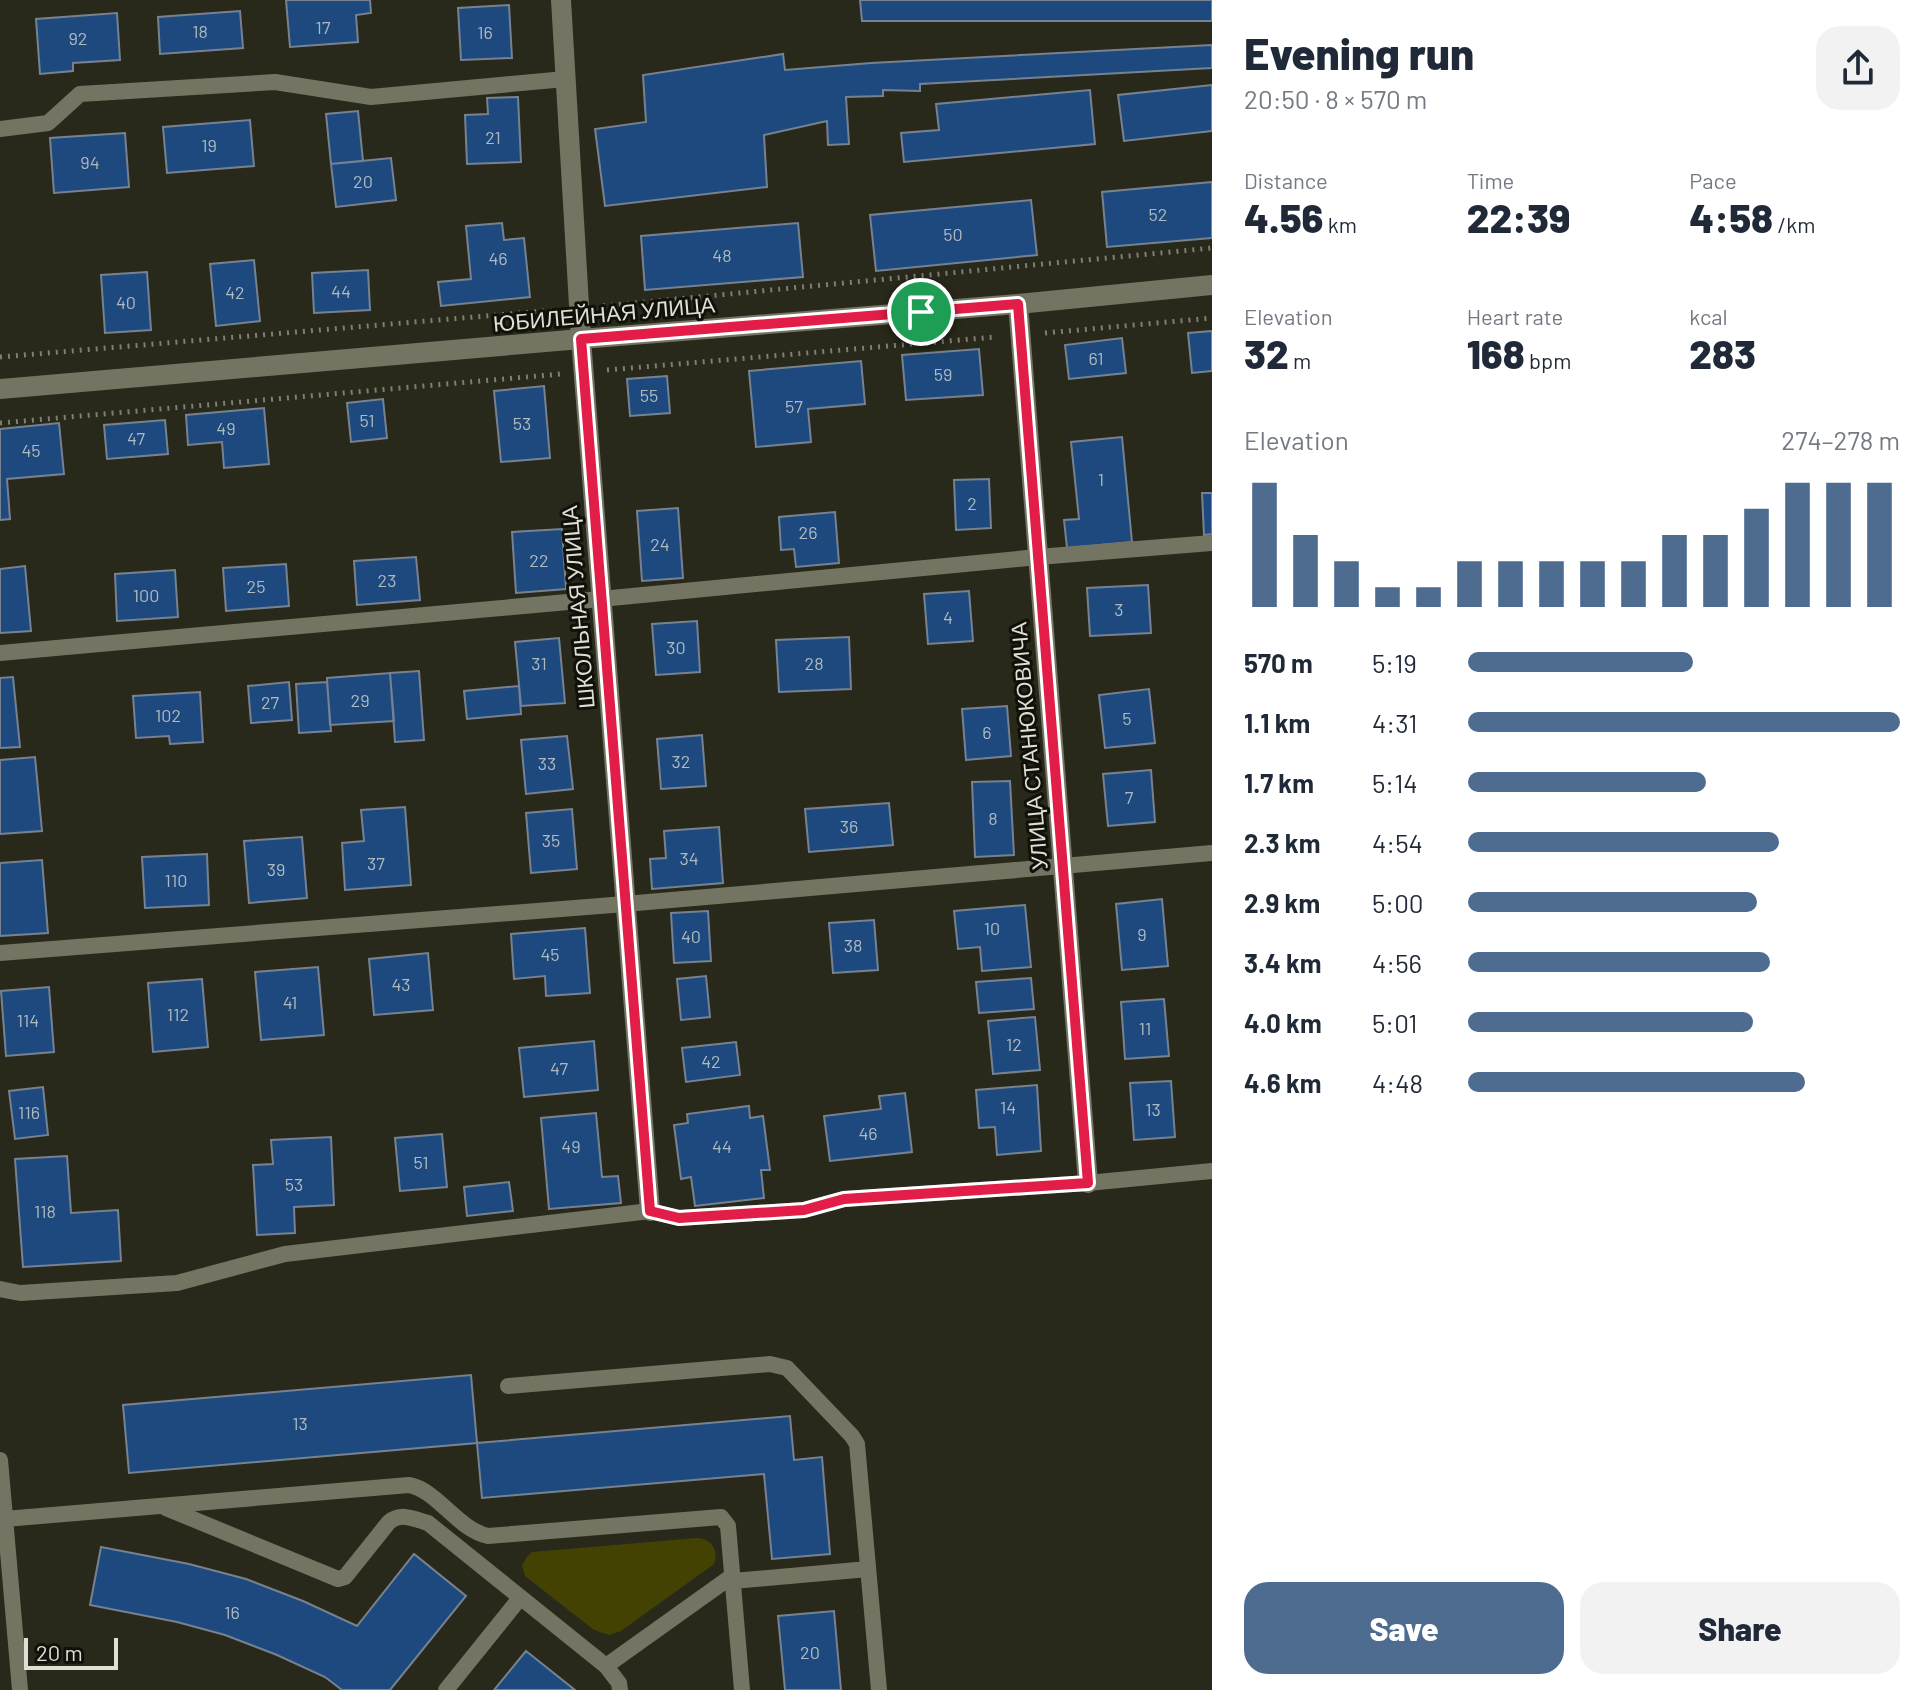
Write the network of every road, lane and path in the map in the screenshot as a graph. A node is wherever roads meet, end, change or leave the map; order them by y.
1 (561, 0) edge
2 (565, 79) junction
3 (0, 129) edge
4 (1212, 285) edge
5 (1018, 304) junction
6 (581, 339) junction
7 (0, 389) edge
8 (1212, 543) edge
9 (1038, 557) junction
10 (601, 599) junction
11 (0, 653) edge
12 (1212, 853) edge
13 (1063, 867) junction
14 (625, 904) junction
15 (0, 953) edge
16 (1212, 1171) edge
17 (1088, 1183) junction
18 (650, 1211) junction
19 (0, 1289) edge
20 (508, 1386) dead end
21 (0, 1460) edge
22 (161, 1506) junction
23 (5, 1519) junction
24 (868, 1569) junction
25 (732, 1579) junction
26 (520, 1598) junction
27 (606, 1666) junction
28 (20, 1690) edge
29 (446, 1690) edge
30 (620, 1690) edge
31 (742, 1690) edge
32 (879, 1690) edge

1 - 2 street, ШКОЛЬНАЯ УЛИЦА
2 - 3 lane
2 - 6 street, ШКОЛЬНАЯ УЛИЦА
4 - 5 street, ЮБИЛЕЙНАЯ УЛИЦА
5 - 6 street, ЮБИЛЕЙНАЯ УЛИЦА
5 - 9 street, УЛИЦА СТАНЮКОВИЧА
6 - 7 street, ЮБИЛЕЙНАЯ УЛИЦА
6 - 10 street, ШКОЛЬНАЯ УЛИЦА
8 - 9 lane
9 - 10 lane
9 - 13 street, УЛИЦА СТАНЮКОВИЧА
10 - 11 lane
10 - 14 street, ШКОЛЬНАЯ УЛИЦА
12 - 13 lane
13 - 14 lane
13 - 17 street, УЛИЦА СТАНЮКОВИЧА
14 - 15 lane
14 - 18 street, ШКОЛЬНАЯ УЛИЦА
16 - 17 lane
17 - 18 lane
18 - 19 lane
20 - 24 lane
21 - 23 lane
22 - 23 lane
22 - 25 lane
22 - 26 lane
23 - 28 lane
24 - 25 lane
24 - 32 lane
25 - 27 lane
25 - 31 lane
26 - 27 lane
26 - 29 lane
27 - 30 lane

